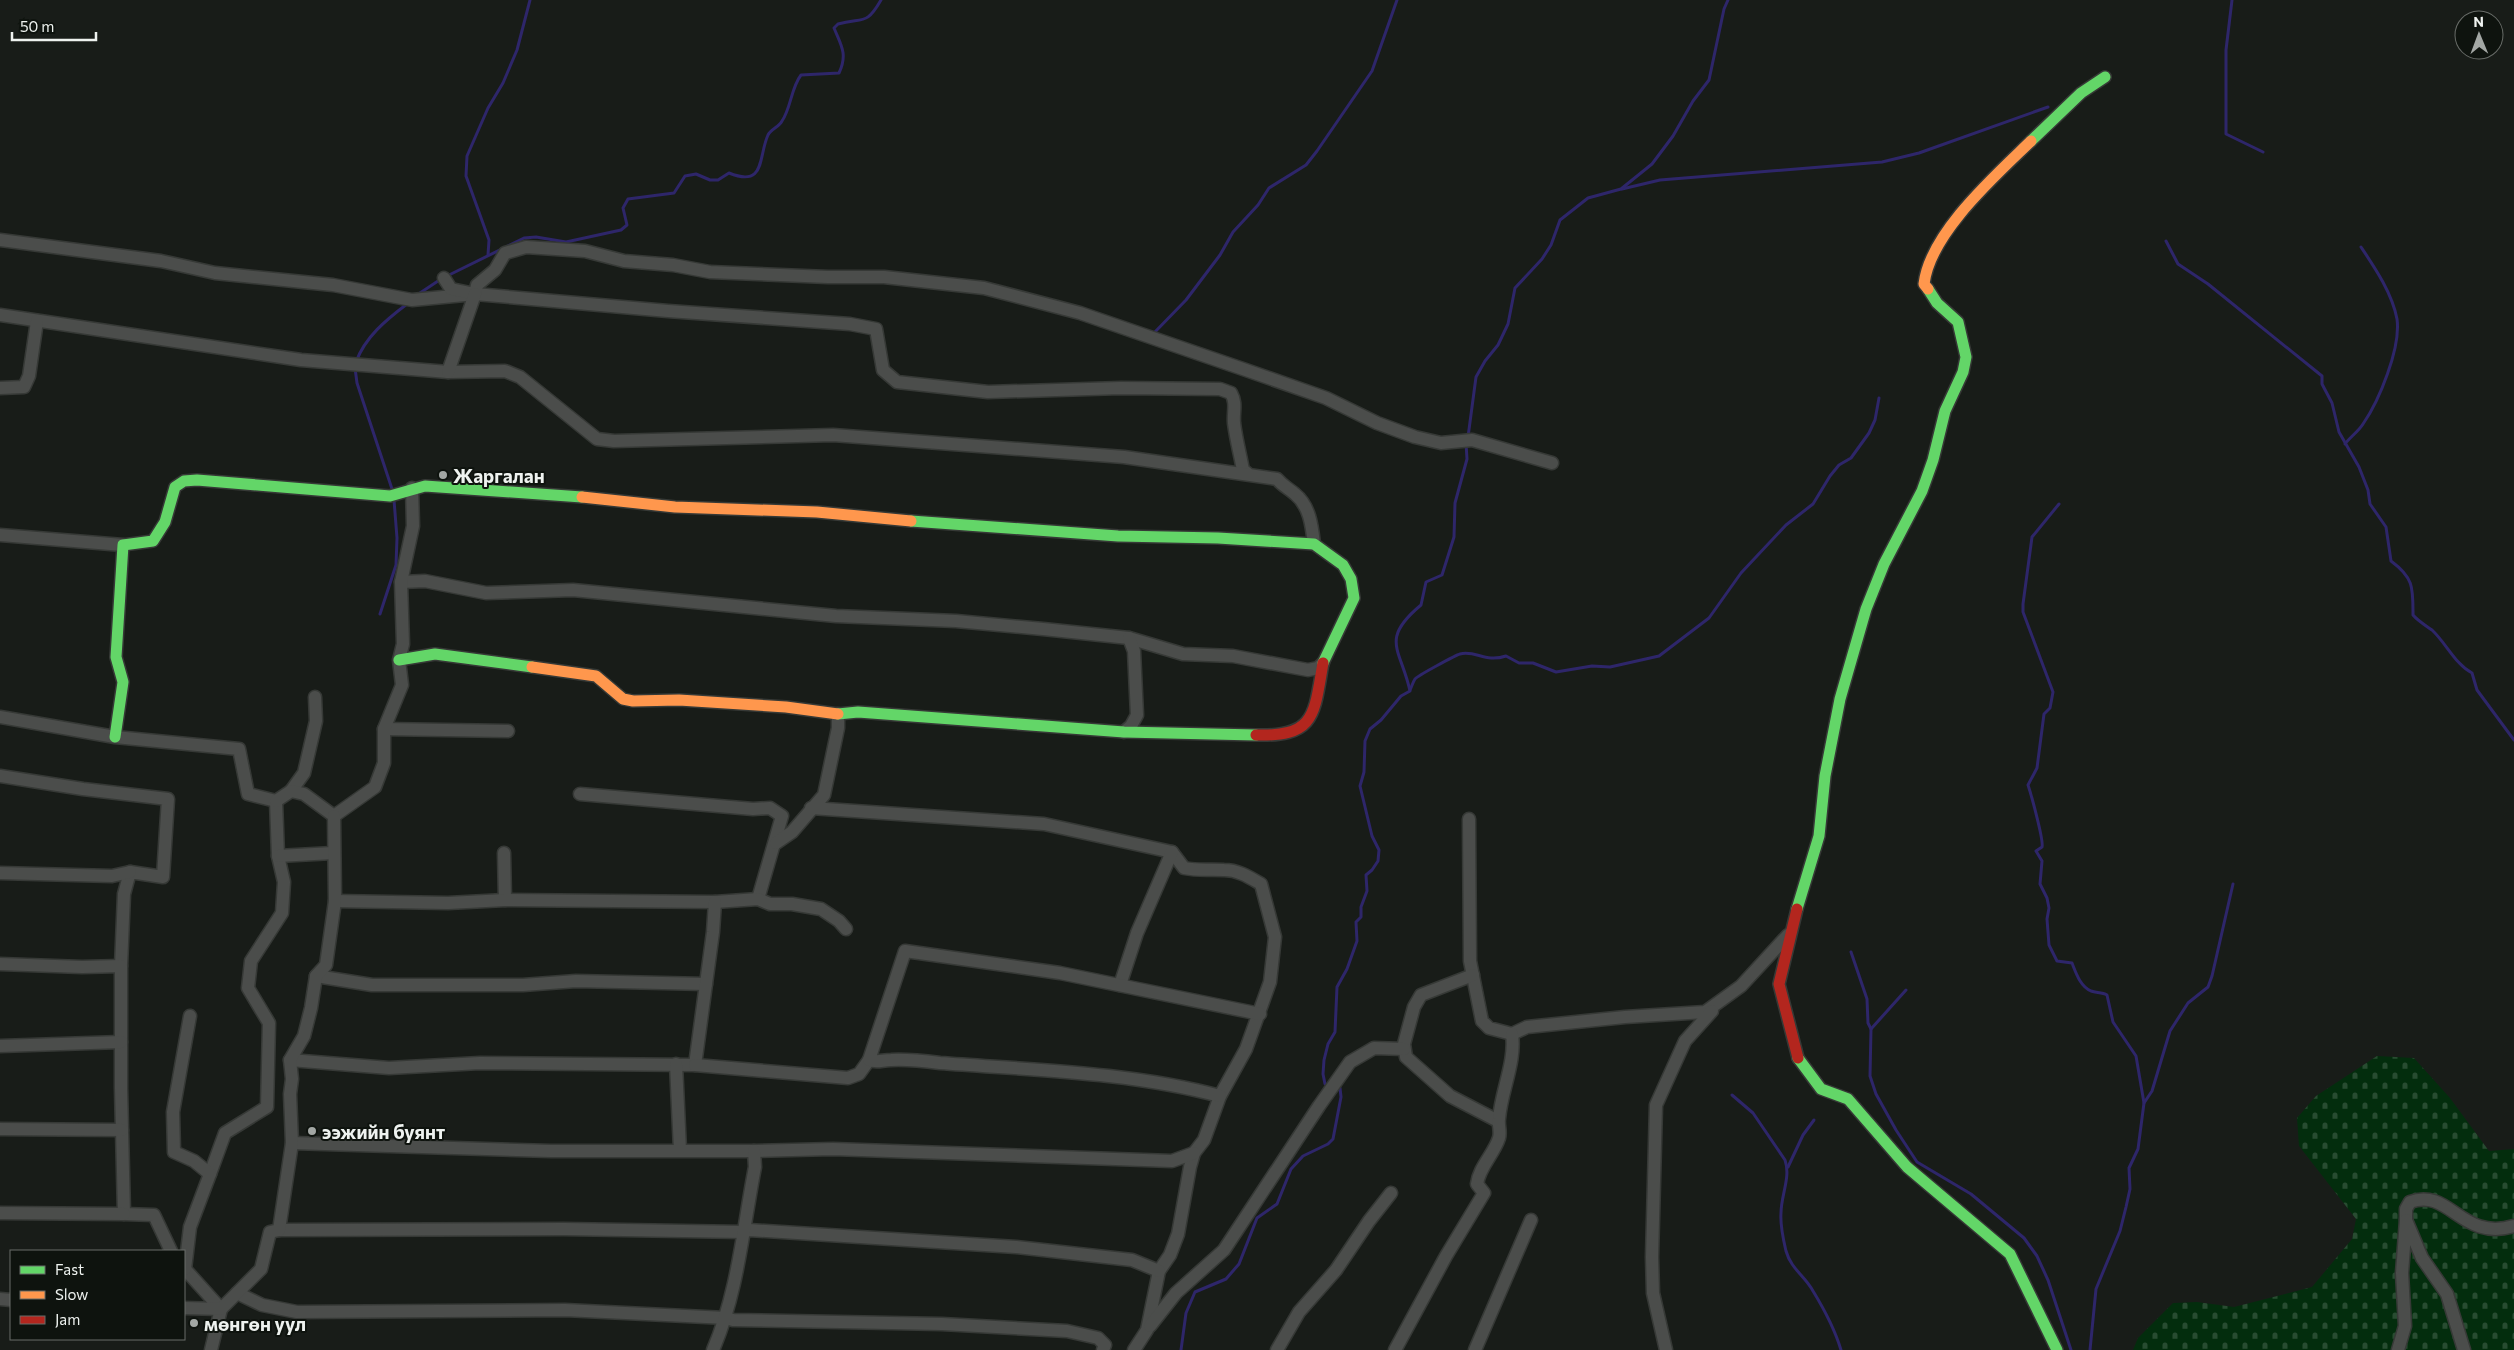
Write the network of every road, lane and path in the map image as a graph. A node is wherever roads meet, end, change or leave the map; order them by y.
1 (2105, 77) dead end
2 (0, 240) edge
3 (444, 278) dead end
4 (475, 294) junction
5 (0, 314) edge
6 (37, 320) junction
7 (448, 372) junction
8 (0, 388) edge
9 (1552, 463) dead end
10 (1247, 473) junction
11 (412, 488) junction
12 (0, 535) edge
13 (123, 544) junction
14 (1314, 544) junction
15 (401, 582) junction
16 (1129, 638) junction
17 (399, 660) junction
18 (1323, 663) junction
19 (315, 698) dead end
20 (838, 714) junction
21 (0, 716) edge
22 (384, 729) junction
23 (508, 731) dead end
24 (1124, 732) junction
25 (115, 737) junction
26 (0, 776) edge
27 (291, 791) junction
28 (580, 794) dead end
29 (276, 800) junction
30 (811, 808) junction
31 (334, 816) junction
32 (1470, 818) dead end
33 (776, 843) junction
34 (333, 852) junction
35 (504, 852) dead end
36 (1172, 852) junction
37 (278, 856) junction
38 (130, 872) junction
39 (0, 873) edge
40 (758, 899) junction
41 (505, 900) junction
42 (335, 901) junction
43 (715, 902) junction
44 (846, 929) dead end
45 (1790, 932) junction
46 (0, 964) edge
47 (121, 966) junction
48 (1472, 975) junction
49 (316, 976) junction
50 (706, 984) junction
51 (1120, 985) junction
52 (1728, 996) junction
53 (1260, 1014) junction
54 (190, 1016) dead end
55 (1512, 1034) junction
56 (122, 1042) junction
57 (0, 1046) edge
58 (1404, 1049) junction
59 (290, 1060) junction
60 (868, 1060) junction
61 (676, 1064) junction
62 (695, 1065) junction
63 (1220, 1096) junction
64 (1498, 1121) junction
65 (0, 1129) edge
66 (122, 1130) junction
67 (292, 1143) junction
68 (680, 1150) junction
69 (754, 1151) junction
70 (1194, 1153) junction
71 (210, 1174) junction
72 (1391, 1193) dead end
73 (0, 1213) edge
74 (124, 1214) junction
75 (1531, 1220) dead end
76 (2406, 1220) junction
77 (2514, 1226) edge
78 (280, 1230) junction
79 (743, 1232) junction
80 (171, 1250) edge
81 (185, 1262) edge
82 (185, 1270) edge
83 (1159, 1271) junction
84 (237, 1293) junction
85 (185, 1308) edge
86 (221, 1309) junction
87 (726, 1318) junction
88 (1147, 1330) junction
89 (211, 1350) edge
90 (713, 1350) edge
91 (1103, 1350) edge
92 (1134, 1350) edge
93 (1277, 1350) edge
94 (1395, 1350) edge
95 (1475, 1350) edge
96 (1666, 1350) edge
97 (2057, 1350) edge
98 (2398, 1350) edge
99 (2464, 1350) edge

1 - 45 street
2 - 4 street
3 - 4 street
4 - 7 street
4 - 9 street
4 - 10 street
5 - 6 street
6 - 7 street
6 - 8 street
7 - 10 street
10 - 14 street
11 - 13 street
11 - 14 street
11 - 15 street
12 - 13 street
13 - 25 street
14 - 18 street
15 - 16 street
15 - 17 street
16 - 18 street
16 - 24 street
17 - 20 street
17 - 22 street
18 - 24 street
19 - 27 street
20 - 24 street
20 - 30 street
21 - 25 street
22 - 23 street
22 - 31 street
25 - 29 street
26 - 38 street
27 - 29 street
27 - 31 street
28 - 33 street
29 - 37 street
30 - 33 street
30 - 36 street
31 - 34 street
32 - 48 street
33 - 40 street
34 - 37 street
34 - 42 street
35 - 41 street
36 - 51 street
36 - 53 street
37 - 71 street
38 - 39 street
38 - 47 street
40 - 43 street
40 - 44 street
41 - 42 street
41 - 43 street
42 - 49 street
43 - 50 street
45 - 52 street
45 - 97 street
46 - 47 street
47 - 56 street
48 - 55 street
48 - 58 street
49 - 50 street
49 - 59 street
50 - 62 street
51 - 53 street
51 - 60 street
52 - 55 street
52 - 96 street
53 - 63 street
54 - 71 street
55 - 64 street
56 - 57 street
56 - 66 street
58 - 64 street
58 - 88 street
59 - 61 street
59 - 67 street
60 - 62 street
60 - 63 street
61 - 62 street
61 - 68 street
63 - 70 street
64 - 94 street
65 - 66 street
66 - 74 street
67 - 68 street
67 - 78 street
68 - 69 street
69 - 70 street
69 - 79 street
70 - 83 street
71 - 81 street
72 - 93 street
73 - 74 street
74 - 80 street
75 - 95 street
76 - 77 street
76 - 98 street
76 - 99 street
78 - 79 street
78 - 84 street
79 - 83 street
79 - 87 street
82 - 86 street
83 - 88 street
84 - 86 street
84 - 87 street
85 - 86 street
86 - 89 street
87 - 90 street
87 - 91 street
88 - 92 street

